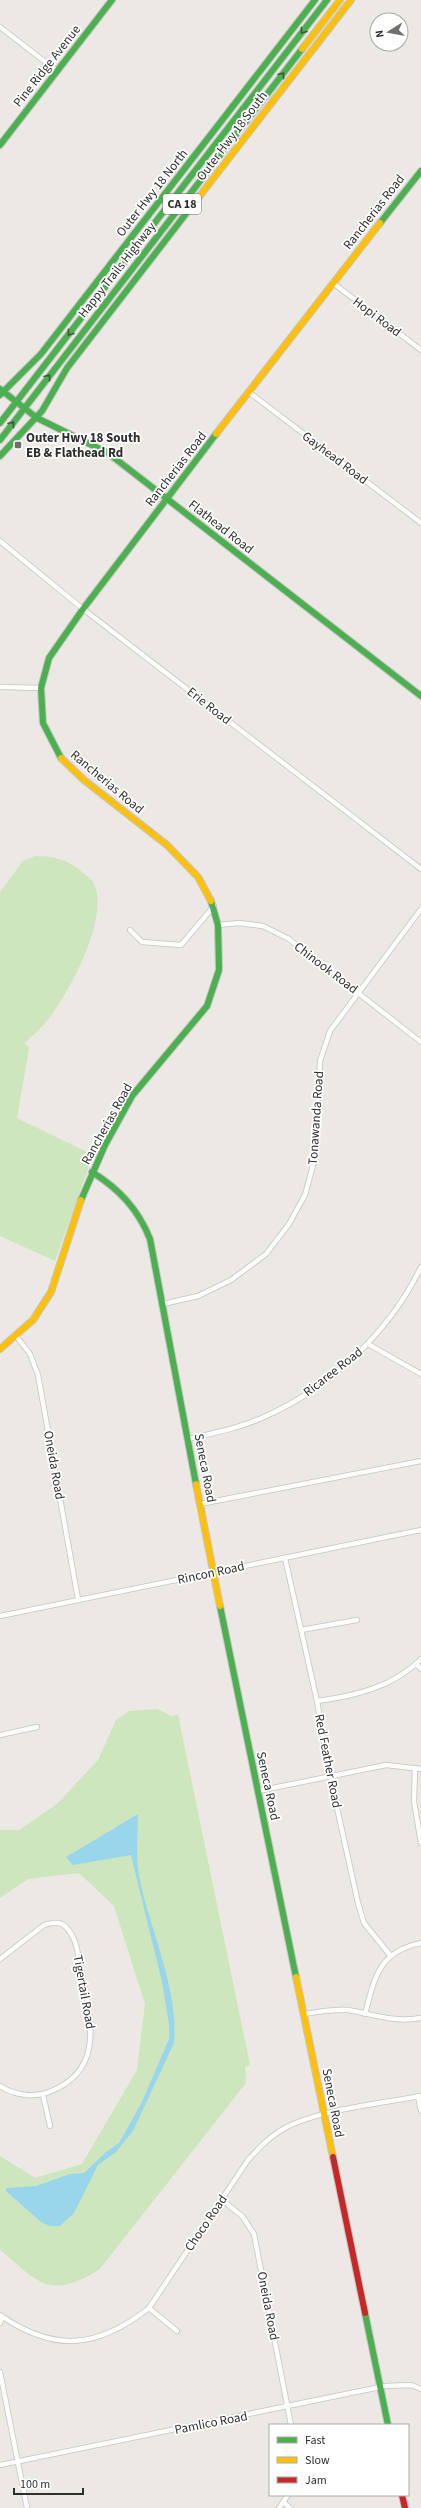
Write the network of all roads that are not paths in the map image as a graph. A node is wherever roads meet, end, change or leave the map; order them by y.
1 (112, 0) edge
2 (315, 0) edge
3 (327, 0) edge
4 (340, 0) edge
5 (351, 0) edge
6 (0, 27) edge
7 (57, 71) junction
8 (0, 145) edge
9 (421, 171) edge
10 (333, 283) junction
11 (421, 350) edge
12 (1, 392) edge
13 (250, 393) junction
14 (16, 401) junction
15 (25, 408) junction
16 (37, 418) junction
17 (0, 423) edge
18 (0, 440) edge
19 (0, 456) edge
20 (166, 499) junction
21 (421, 523) edge
22 (0, 541) edge
23 (83, 609) junction
24 (0, 687) edge
25 (41, 688) junction
26 (421, 696) edge
27 (421, 869) edge
28 (214, 906) junction
29 (421, 909) edge
30 (218, 925) junction
31 (130, 930) dead end
32 (358, 992) junction
33 (421, 1042) edge
34 (92, 1172) junction
35 (421, 1267) edge
36 (163, 1304) junction
37 (17, 1336) junction
38 (368, 1344) junction
39 (0, 1349) edge
40 (421, 1374) edge
41 (188, 1438) junction
42 (421, 1461) edge
43 (200, 1504) junction
44 (421, 1530) edge
45 (285, 1558) junction
46 (213, 1572) junction
47 (78, 1599) junction
48 (0, 1616) edge
49 (357, 1620) dead end
50 (301, 1630) junction
51 (421, 1659) edge
52 (416, 1664) junction
53 (421, 1669) edge
54 (317, 1701) junction
55 (37, 1727) dead end
56 (0, 1735) edge
57 (414, 1768) junction
58 (421, 1769) edge
59 (330, 1776) junction
60 (258, 1791) junction
61 (421, 1843) edge
62 (421, 1943) edge
63 (390, 1955) junction
64 (0, 1959) edge
65 (304, 2014) junction
66 (365, 2014) junction
67 (421, 2018) edge
68 (0, 2086) edge
69 (42, 2095) junction
70 (419, 2096) edge
71 (421, 2111) edge
72 (324, 2115) junction
73 (50, 2126) dead end
74 (222, 2200) junction
75 (149, 2308) junction
76 (1, 2316) edge
77 (0, 2323) edge
78 (177, 2331) dead end
79 (0, 2372) edge
80 (380, 2387) junction
81 (421, 2389) edge
82 (287, 2407) junction
83 (291, 2424) edge
84 (388, 2424) edge
85 (18, 2462) junction
86 (0, 2465) edge
87 (288, 2496) edge
88 (402, 2496) edge
89 (284, 2503) junction
90 (27, 2508) edge
91 (279, 2508) edge
92 (290, 2508) edge
93 (405, 2508) edge

1 - 7 street, Pine Ridge Avenue
2 - 12 street, Outer Hwy 18 North
3 -> 14 street, Happy Trails Highway / CA 18
15 -> 4 street, Happy Trails Highway / CA 18
5 - 16 street, Outer Hwy 18 South
6 - 7 street
7 - 8 street, Pine Ridge Avenue
9 - 10 street, Rancherias Road
10 - 11 street, Hopi Road
10 - 13 street, Rancherias Road
12 - 14 street, Flathead Road
13 - 20 street, Rancherias Road
13 - 21 street, Gayhead Road
14 - 15 street, Flathead Road
14 - 17 street, Happy Trails Highway / CA 18
15 - 16 street, Flathead Road
18 -> 15 street, Happy Trails Highway / CA 18
16 - 19 street, Outer Hwy 18 South
16 - 20 street, Flathead Road
20 - 23 street, Rancherias Road
20 - 26 street, Flathead Road
22 - 23 street, Erie Road
23 - 25 street, Rancherias Road
23 - 27 street, Erie Road
24 - 25 street
25 - 28 street, Rancherias Road
28 - 30 street, Rancherias Road
28 - 31 street
29 - 32 street, Tonawanda Road
30 - 32 street, Chinook Road
30 - 34 street, Rancherias Road
32 - 33 street, Chinook Road
32 - 36 street, Tonawanda Road
34 - 36 street, Seneca Road
34 - 37 street, Rancherias Road
35 - 38 street, Ricaree Road
36 - 41 street, Seneca Road
37 - 39 street, Rancherias Road
37 - 47 street, Oneida Road
38 - 40 street
38 - 41 street, Ricaree Road
41 - 43 street, Seneca Road
42 - 43 street
43 - 46 street, Seneca Road
44 - 45 street, Rincon Road
45 - 46 street, Rincon Road
45 - 50 street, Red Feather Road
46 - 47 street, Rincon Road
46 - 60 street, Seneca Road
47 - 48 street, Rincon Road
49 - 50 street
50 - 54 street, Red Feather Road
51 - 52 street
52 - 53 street
52 - 54 street
54 - 59 street, Red Feather Road
55 - 56 street
57 - 58 street
57 - 59 street
57 - 61 street
59 - 60 street
59 - 63 street, Red Feather Road
60 - 65 street, Seneca Road
62 - 63 street
63 - 66 street
64 - 69 street, Tigertail Road
65 - 66 street
65 - 72 street, Seneca Road
66 - 67 street
68 - 69 street, Tigertail Road
69 - 73 street
70 - 71 street
70 - 72 street, Choco Road
72 - 74 street, Choco Road
72 - 80 street, Seneca Road
74 - 75 street, Choco Road
74 - 82 street, Oneida Road
75 - 76 street, Choco Road
75 - 78 street
76 - 77 street
79 - 85 street
80 - 81 street, Pamlico Road
80 - 82 street, Pamlico Road
80 - 84 street, Seneca Road
82 - 83 street, Oneida Road
82 - 85 street, Pamlico Road
85 - 86 street, Pamlico Road
85 - 90 street
87 - 89 street
88 - 93 street
89 - 91 street
89 - 92 street

